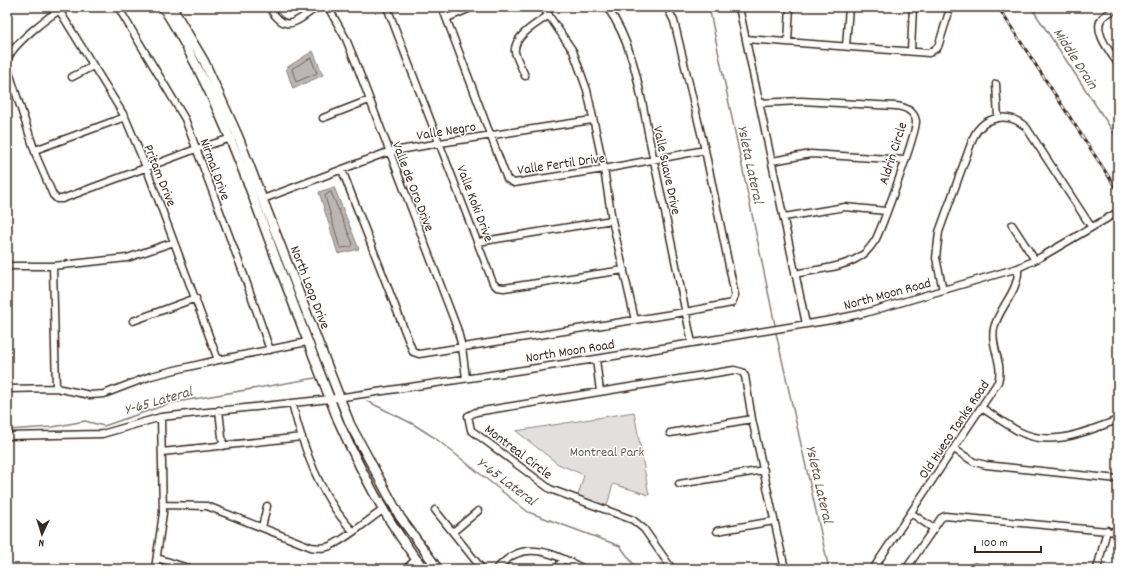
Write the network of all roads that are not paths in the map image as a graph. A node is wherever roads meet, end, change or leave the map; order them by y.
1 (65, 7) edge
2 (118, 7) edge
3 (163, 7) edge
4 (172, 7) edge
5 (269, 7) edge
6 (318, 7) edge
7 (328, 7) edge
8 (387, 7) edge
9 (442, 7) edge
10 (474, 7) edge
11 (543, 7) edge
12 (607, 7) edge
13 (666, 7) edge
14 (739, 7) edge
15 (790, 7) edge
16 (850, 7) edge
17 (913, 7) edge
18 (1118, 8) edge
19 (59, 10) junction
20 (549, 15) junction
21 (948, 15) dead end
22 (447, 18) junction
23 (746, 39) junction
24 (788, 42) junction
25 (846, 46) junction
26 (911, 51) junction
27 (7, 62) edge
28 (1118, 64) edge
29 (7, 66) edge
30 (93, 66) junction
31 (525, 76) dead end
32 (72, 77) dead end
33 (996, 84) dead end
34 (369, 100) junction
35 (759, 103) junction
36 (125, 117) junction
37 (323, 118) dead end
38 (998, 118) junction
39 (592, 120) junction
40 (490, 135) junction
41 (238, 136) junction
42 (229, 139) junction
43 (440, 143) junction
44 (196, 149) junction
45 (35, 150) junction
46 (704, 150) junction
47 (388, 152) junction
48 (654, 159) junction
49 (905, 160) junction
50 (772, 161) junction
51 (146, 167) junction
52 (604, 169) junction
53 (342, 170) junction
54 (263, 199) junction
55 (886, 211) junction
56 (1118, 212) edge
57 (784, 217) junction
58 (612, 220) junction
59 (1012, 224) dead end
60 (1092, 227) junction
61 (174, 242) junction
62 (478, 242) junction
63 (1035, 260) junction
64 (7, 266) edge
65 (53, 266) junction
66 (1018, 268) junction
67 (624, 270) junction
68 (795, 274) junction
69 (943, 290) junction
70 (196, 298) junction
71 (686, 312) junction
72 (635, 320) junction
73 (133, 321) dead end
74 (806, 324) junction
75 (307, 342) junction
76 (692, 343) junction
77 (462, 347) junction
78 (270, 350) junction
79 (596, 359) junction
80 (218, 360) junction
81 (466, 378) junction
82 (56, 388) junction
83 (7, 389) edge
84 (600, 392) junction
85 (339, 397) junction
86 (330, 398) junction
87 (292, 403) junction
88 (982, 408) junction
89 (219, 410) junction
90 (160, 416) junction
91 (752, 419) junction
92 (1118, 420) edge
93 (670, 433) dead end
94 (7, 436) edge
95 (302, 437) junction
96 (223, 446) junction
97 (954, 449) junction
98 (162, 452) junction
99 (764, 470) junction
100 (1118, 479) edge
101 (679, 484) dead end
102 (163, 505) junction
103 (267, 506) dead end
104 (384, 509) junction
105 (435, 510) dead end
106 (478, 511) dead end
107 (911, 513) junction
108 (774, 521) junction
109 (262, 527) junction
110 (934, 529) junction
111 (353, 530) junction
112 (1107, 530) junction
113 (717, 531) dead end
114 (453, 532) junction
115 (1118, 532) edge
116 (157, 558) junction
117 (416, 559) junction
118 (562, 559) junction
119 (154, 569) edge
120 (191, 569) edge
121 (406, 569) edge
122 (424, 569) edge
123 (438, 569) edge
124 (482, 569) edge
125 (496, 569) edge
126 (558, 569) edge
127 (584, 569) edge
128 (672, 569) edge
129 (784, 569) edge
130 (873, 569) edge
131 (906, 569) edge
132 (970, 569) edge
133 (990, 569) edge
134 (1097, 569) edge

1 - 19 street
2 - 44 street, Nirmal Drive
3 - 42 main road, North Loop Drive
4 - 41 main road, North Loop Drive
5 - 6 street
7 - 34 street, Valle de Oro Drive
8 - 43 street, Valle Koki Drive
9 - 22 street, Valle Fertil Drive
10 - 22 street
11 - 20 street
12 - 48 street, Valle Suave Drive
13 - 46 street
14 - 23 street
15 - 24 street
16 - 25 street
17 - 26 street
18 - 28 street
19 - 27 street
19 - 30 street, Pritam Drive
20 - 31 street
20 - 39 street
21 - 26 street
22 - 40 street, Valle Fertil Drive
23 - 24 street
23 - 35 street
24 - 25 street
25 - 26 street
29 - 45 street
30 - 32 street
30 - 36 street, Pritam Drive
33 - 38 street
34 - 37 street
34 - 47 street, Valle de Oro Drive
35 - 49 street, Aldrin Circle
35 - 50 street
36 - 45 street
36 - 51 street, Pritam Drive
38 - 60 street
38 - 69 street
39 - 40 street, Valle Negro
39 - 52 street
40 - 43 street, Valle Negro
40 - 52 street, Valle Fertil Drive
41 - 42 street
41 - 54 main road, North Loop Drive
42 - 44 street
42 - 75 main road, North Loop Drive
43 - 47 street, Valle Negro
43 - 62 street, Valle Koki Drive
44 - 51 street
44 - 78 street, Nirmal Drive
45 - 51 street
46 - 48 street, Valle Fertil Drive
46 - 71 street
47 - 53 street, Valle Negro
47 - 77 street, Valle de Oro Drive
48 - 52 street, Valle Fertil Drive
48 - 71 street, Valle Suave Drive
49 - 50 street
49 - 55 street, Aldrin Circle
50 - 57 street
51 - 61 street, Pritam Drive
52 - 58 street
53 - 54 street, Valle Negro
53 - 77 street
54 - 85 main road, North Loop Drive
55 - 57 street
55 - 68 street, Aldrin Circle
56 - 60 street, North Moon Road
57 - 68 street
58 - 62 street
58 - 67 street
59 - 63 street
60 - 63 street, North Moon Road
61 - 65 street
61 - 70 street, Pritam Drive
62 - 67 street, Valle Koki Drive
63 - 66 street, North Moon Road
64 - 65 street
65 - 82 street
66 - 69 street, North Moon Road
66 - 88 street, Old Hueco Tanks Road
67 - 72 street
68 - 74 street
69 - 74 street, North Moon Road
70 - 73 street
70 - 80 street, Pritam Drive
71 - 72 street
71 - 76 street, Valle Suave Drive
72 - 77 street
74 - 76 street, North Moon Road
75 - 78 street
75 - 86 main road, North Loop Drive
76 - 79 street, North Moon Road
77 - 81 street, Valle de Oro Drive
78 - 80 street
79 - 81 street, North Moon Road
79 - 84 street
80 - 82 street
81 - 85 street, North Moon Road
82 - 83 street
84 - 91 street, Montreal Circle
84 - 128 street, Montreal Circle
85 - 86 street, North Moon Road
85 - 123 main road, North Loop Drive
86 - 87 street, North Moon Road
86 - 104 main road, North Loop Drive
87 - 89 street, North Moon Road
87 - 95 street
88 - 92 street
88 - 97 street, Old Hueco Tanks Road
89 - 90 street, North Moon Road
89 - 96 street
90 - 94 street, North Moon Road
90 - 98 street
91 - 93 street
91 - 99 street, Montreal Circle
95 - 96 street
95 - 111 street
96 - 98 street
97 - 100 street
97 - 107 street, Old Hueco Tanks Road
98 - 102 street
99 - 101 street
99 - 108 street, Montreal Circle
102 - 109 street
102 - 116 street
103 - 109 street
104 - 111 street
104 - 117 main road, North Loop Drive
105 - 114 street
106 - 114 street
107 - 110 street
107 - 130 street, Old Hueco Tanks Road
108 - 113 street
108 - 129 street, Montreal Circle
109 - 111 street
110 - 112 street
110 - 131 street
112 - 115 street
112 - 134 street
114 - 124 street
116 - 119 street
116 - 120 street
117 - 121 street
117 - 122 main road, North Loop Drive
118 - 125 street
118 - 126 street
118 - 127 street
132 - 133 street

